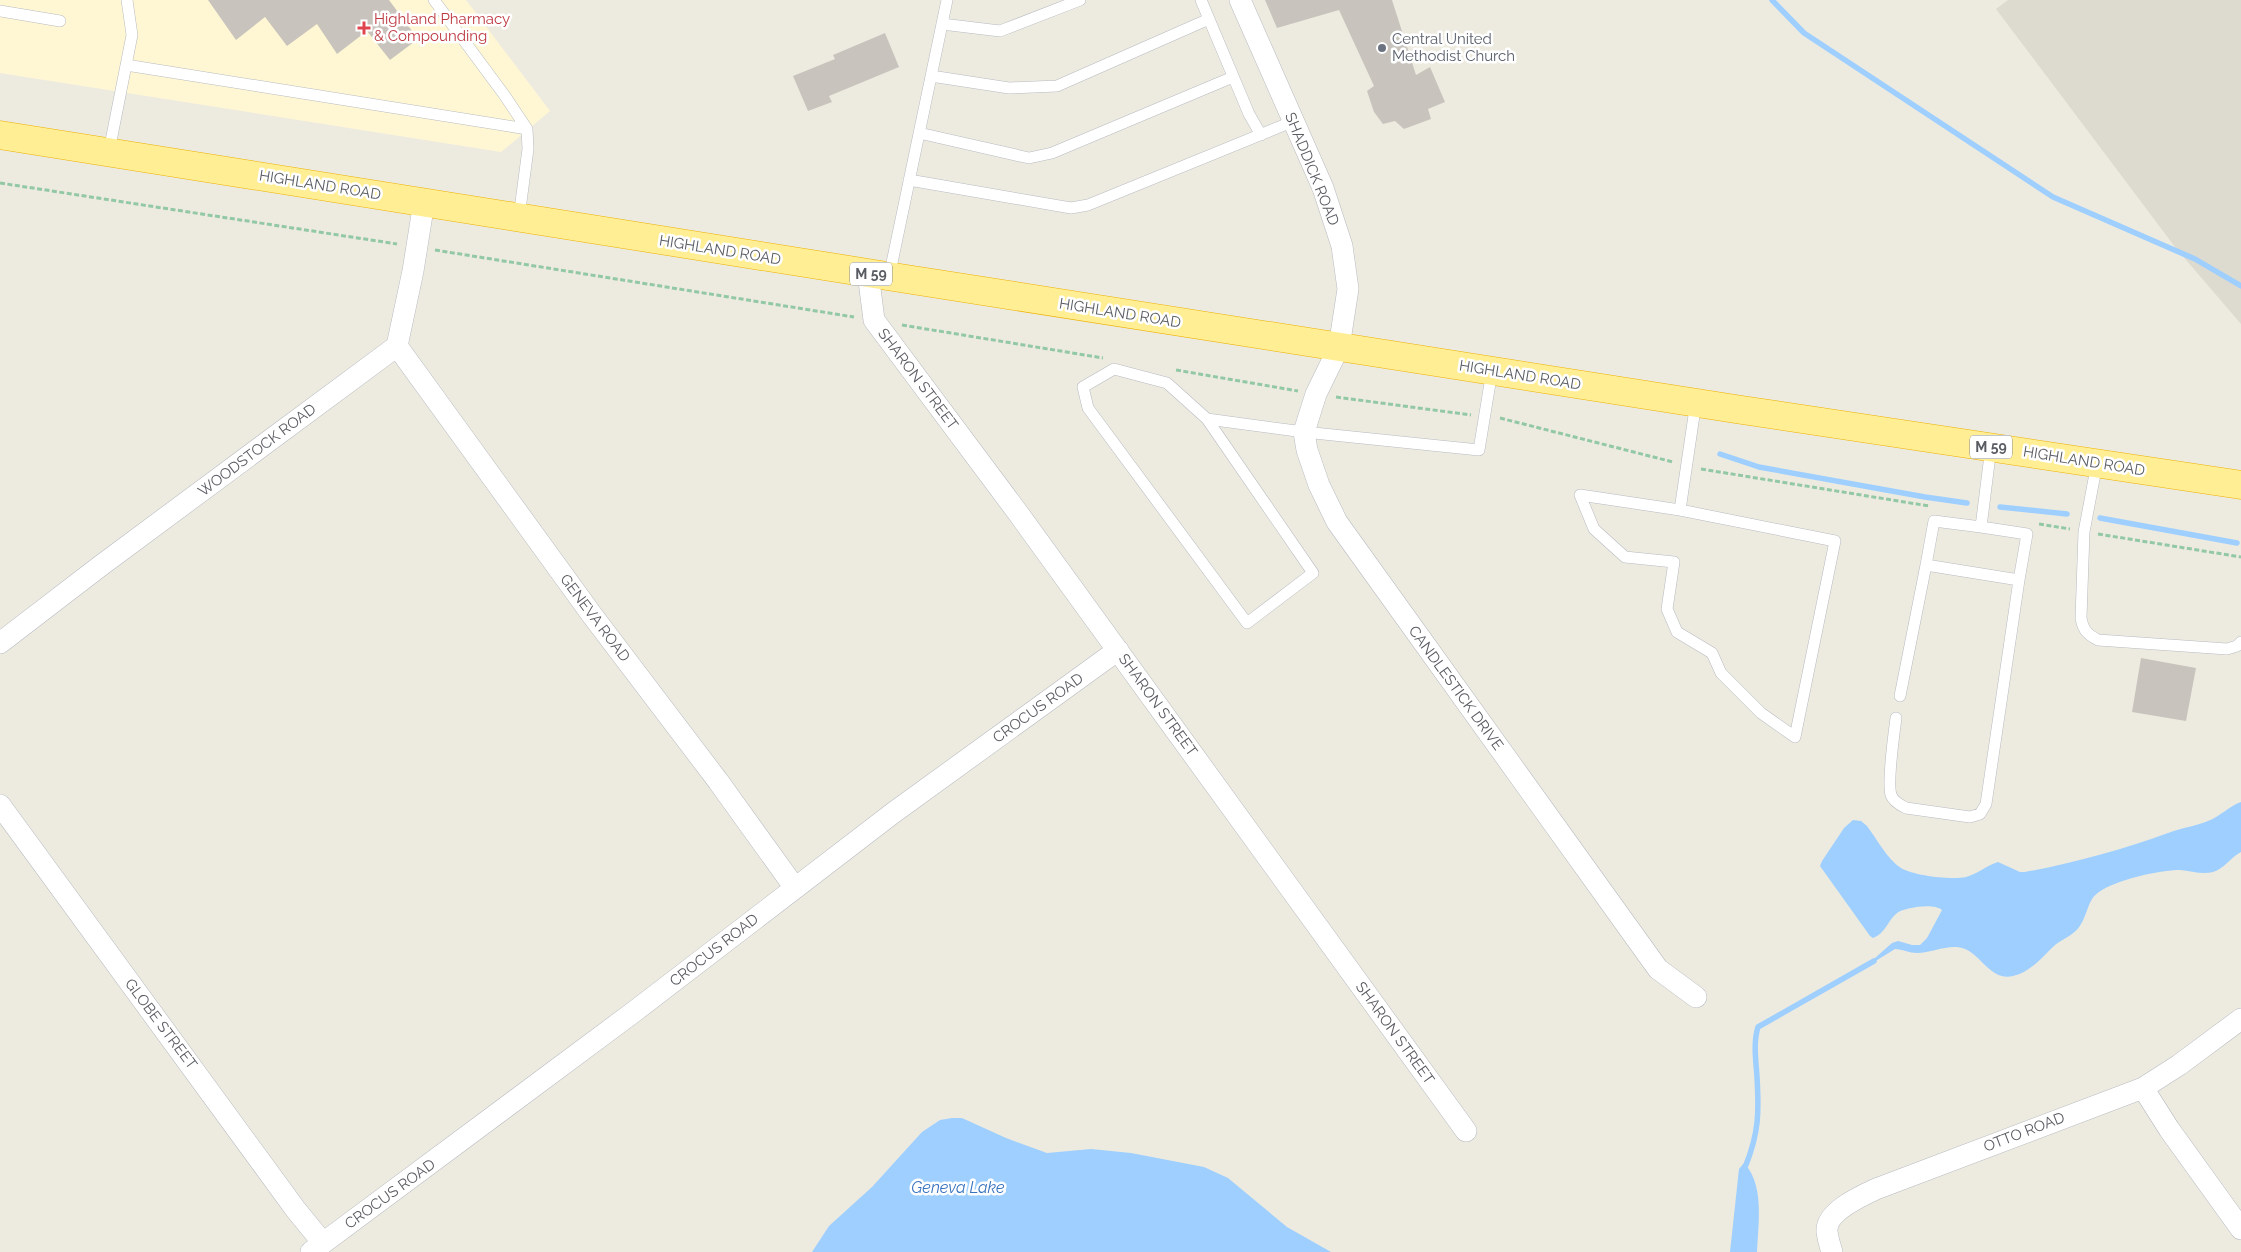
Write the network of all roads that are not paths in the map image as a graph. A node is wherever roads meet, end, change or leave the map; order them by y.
1 (127, 0) edge
2 (434, 0) edge
3 (947, 0) edge
4 (1080, 0) edge
5 (1201, 0) edge
6 (1240, 0) edge
7 (0, 11) edge
8 (1209, 19) junction
9 (60, 21) dead end
10 (942, 24) junction
11 (126, 65) junction
12 (931, 76) junction
13 (1233, 77) junction
14 (1294, 121) junction
15 (526, 129) junction
16 (919, 133) junction
17 (0, 135) edge
18 (1261, 135) junction
19 (109, 151) junction
20 (909, 180) junction
21 (424, 202) junction
22 (519, 217) junction
23 (879, 275) junction
24 (396, 346) junction
25 (1339, 347) junction
26 (1492, 371) junction
27 (1696, 402) junction
28 (1207, 419) junction
29 (1304, 432) junction
30 (1991, 447) junction
31 (2097, 463) junction
32 (2241, 485) edge
33 (1680, 510) junction
34 (1981, 527) junction
35 (1926, 565) junction
36 (2019, 580) junction
37 (2241, 642) edge
38 (0, 643) edge
39 (1118, 650) junction
40 (1900, 696) dead end
41 (1896, 718) dead end
42 (0, 805) edge
43 (795, 888) junction
44 (1696, 997) dead end
45 (2241, 1019) edge
46 (2143, 1088) junction
47 (1466, 1131) dead end
48 (2241, 1228) edge
49 (317, 1247) edge
50 (1832, 1252) edge

1 - 11 lane
2 - 15 lane
3 - 10 lane
4 - 10 lane
5 - 8 lane
6 - 14 street, SHADDICK ROAD
7 - 9 lane
8 - 12 lane
8 - 13 lane
10 - 12 lane
11 - 15 lane
11 - 19 lane
12 - 16 lane
13 - 16 lane
13 - 18 lane
14 - 18 lane
14 - 25 street, SHADDICK ROAD
15 - 22 lane
16 - 20 lane
17 - 19 highway, HIGHLAND ROAD / M 59
18 - 20 lane
19 - 21 highway, HIGHLAND ROAD / M 59
20 - 23 lane
21 - 22 highway, HIGHLAND ROAD / M 59
21 - 24 street
22 - 23 highway, HIGHLAND ROAD / M 59
23 - 25 highway, HIGHLAND ROAD / M 59
23 - 39 street, SHARON STREET
24 - 38 street, WOODSTOCK ROAD
24 - 43 street, GENEVA ROAD
25 - 26 highway, HIGHLAND ROAD / M 59
25 - 29 street, CANDLESTICK DRIVE
26 - 27 highway, HIGHLAND ROAD / M 59
26 - 29 lane
27 - 30 highway, HIGHLAND ROAD / M 59
27 - 33 lane
28 - 28 lane
28 - 29 lane
29 - 44 street, CANDLESTICK DRIVE
30 - 31 highway, HIGHLAND ROAD / M 59
30 - 34 lane
31 - 32 highway, HIGHLAND ROAD / M 59
31 - 37 lane
33 - 33 lane
34 - 35 lane
34 - 36 lane
35 - 36 lane
35 - 40 lane
36 - 41 lane
39 - 43 street, CROCUS ROAD
39 - 47 street, SHARON STREET
42 - 49 street, GLOBE STREET
43 - 49 street, CROCUS ROAD
45 - 46 street, OTTO ROAD
46 - 48 street
46 - 50 street, OTTO ROAD

